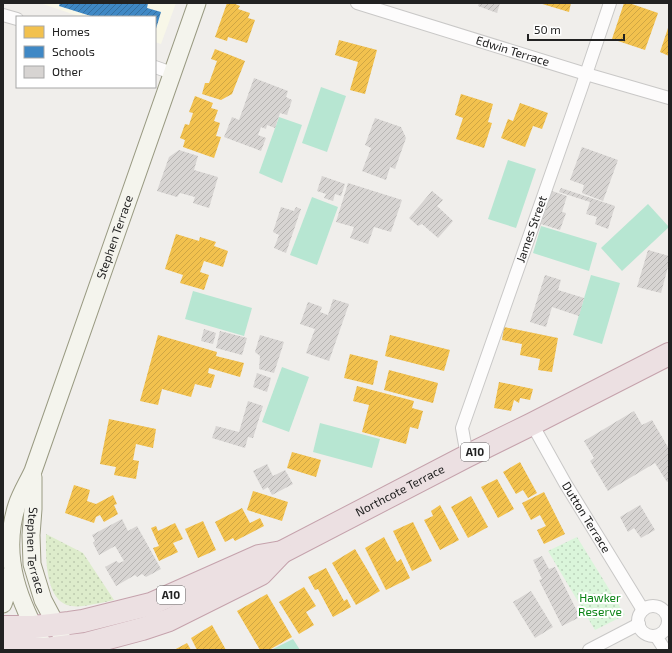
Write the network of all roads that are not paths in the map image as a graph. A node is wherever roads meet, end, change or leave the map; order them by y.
1 (197, 3) edge
2 (357, 3) edge
3 (610, 3) edge
4 (3, 15) edge
5 (16, 19) edge
6 (156, 67) edge
7 (172, 73) junction
8 (586, 74) junction
9 (669, 98) edge
10 (669, 354) edge
11 (532, 424) junction
12 (467, 456) junction
13 (33, 471) junction
14 (6, 537) edge
15 (282, 552) junction
16 (12, 572) junction
17 (3, 604) edge
18 (643, 610) junction
19 (667, 610) edge
20 (170, 620) junction
21 (639, 624) junction
22 (56, 625) junction
23 (3, 626) edge
24 (34, 627) junction
25 (656, 636) junction
26 (69, 648) edge
27 (3, 649) edge
28 (46, 650) edge
29 (120, 650) edge
30 (589, 650) edge
31 (665, 650) edge

1 - 7 main road, Stephen Terrace
2 - 8 street, Edwin Terrace
3 - 8 street, James Street
4 - 5 street
6 - 7 street
7 - 13 main road, Stephen Terrace
8 - 9 street, Edwin Terrace
8 - 12 street, James Street
10 - 11 highway, Northcote Terrace / A10
11 - 12 highway, Northcote Terrace / A10
11 - 18 street, Dutton Terrace
12 - 15 highway, Northcote Terrace / A10
13 - 14 main road, Stephen Terrace
13 - 22 main road, Stephen Terrace
14 - 16 main road, Stephen Terrace
15 - 20 highway, Northcote Terrace / A10
15 - 22 highway, Northcote Terrace / A10
16 - 17 main road
16 - 24 main road, Stephen Terrace
18 - 19 street
18 - 21 street
19 - 25 street
20 - 26 highway, Northcote Terrace / A10
20 - 29 highway
21 - 25 street
21 - 30 street
22 - 24 highway, A10
22 - 26 main road, Stephen Terrace
23 - 24 highway, A10
24 - 28 main road, Stephen Terrace
25 - 31 street
26 - 28 highway, A10
27 - 28 highway, A10

